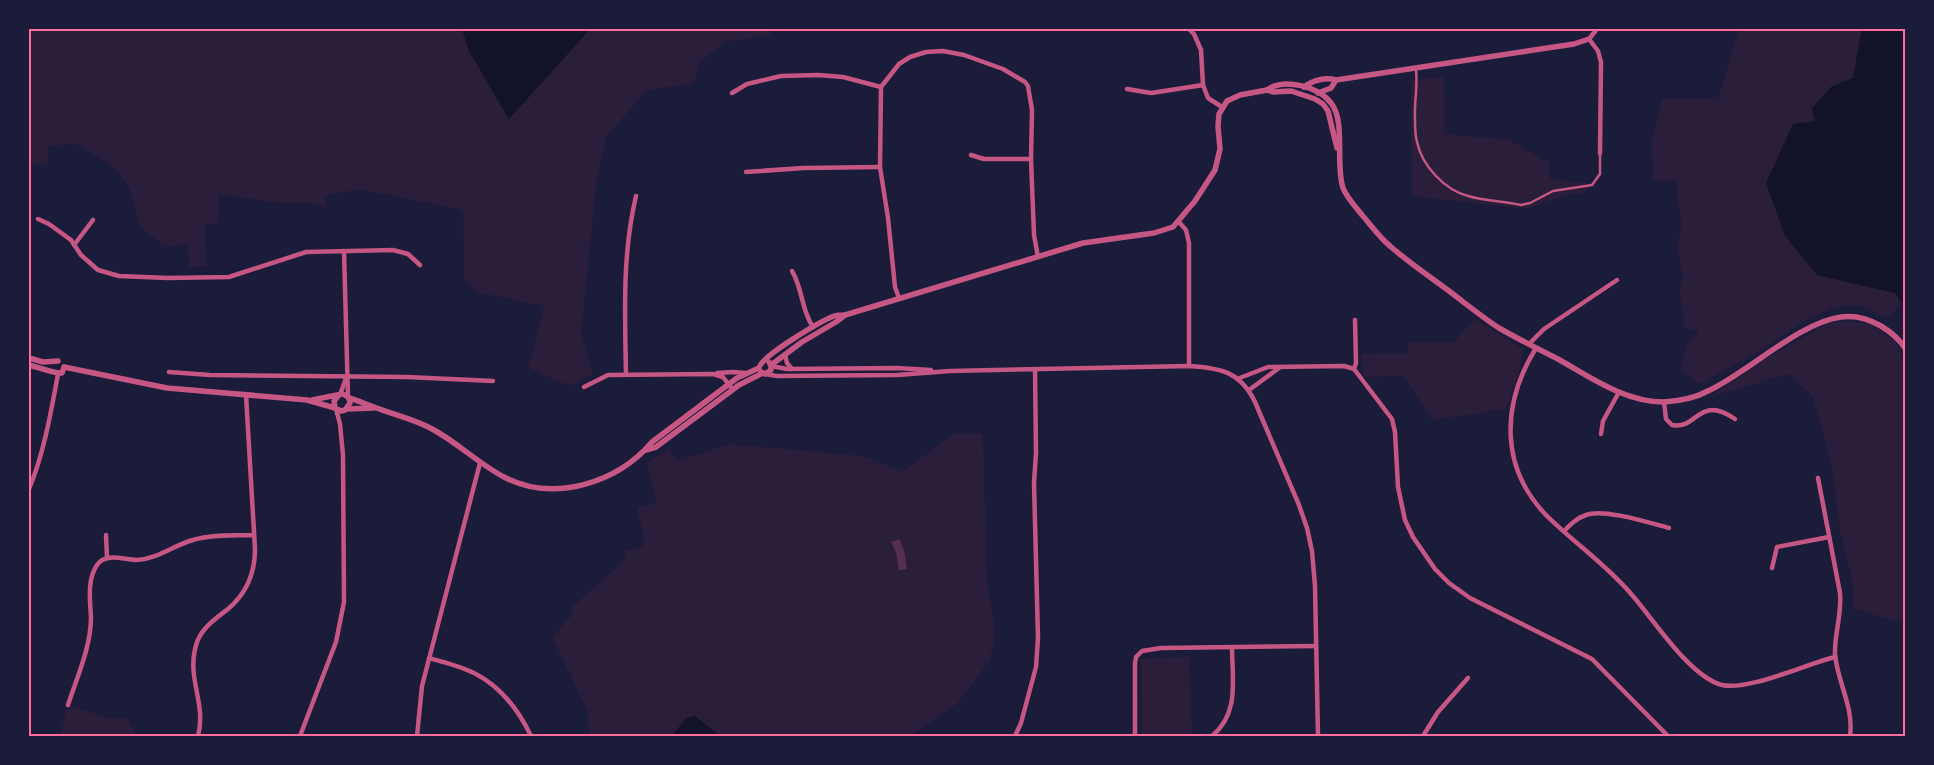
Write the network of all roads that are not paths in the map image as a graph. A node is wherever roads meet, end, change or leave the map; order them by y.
1 (1189, 29) edge
2 (1598, 29) edge
3 (1590, 38) junction
4 (1416, 68) junction
5 (1336, 80) junction
6 (1202, 85) junction
7 (880, 87) junction
8 (1305, 87) junction
9 (1127, 90) dead end
10 (1267, 90) junction
11 (732, 93) dead end
12 (1300, 93) junction
13 (1318, 93) junction
14 (1308, 95) junction
15 (1222, 107) junction
16 (1338, 151) junction
17 (1600, 153) joint
18 (971, 155) dead end
19 (1031, 159) junction
20 (880, 167) junction
21 (746, 172) dead end
22 (636, 196) dead end
23 (38, 219) dead end
24 (93, 220) dead end
25 (1179, 222) junction
26 (74, 245) junction
27 (344, 251) junction
28 (1038, 257) junction
29 (420, 265) dead end
30 (792, 271) dead end
31 (1617, 280) dead end
32 (899, 298) junction
33 (846, 315) junction
34 (1356, 320) dead end
35 (814, 327) junction
36 (1529, 344) junction
37 (1536, 348) junction
38 (1905, 348) edge
39 (785, 355) junction
40 (29, 358) edge
41 (58, 361) junction
42 (762, 361) junction
43 (29, 365) edge
44 (771, 366) junction
45 (1189, 366) junction
46 (64, 367) junction
47 (1280, 367) junction
48 (759, 368) junction
49 (792, 369) junction
50 (1035, 369) junction
51 (1354, 369) junction
52 (950, 371) junction
53 (55, 372) junction
54 (168, 372) dead end
55 (746, 373) junction
56 (764, 373) junction
57 (713, 374) junction
58 (626, 375) junction
59 (346, 377) junction
60 (1237, 379) junction
61 (493, 381) dead end
62 (584, 387) dead end
63 (731, 387) junction
64 (1249, 390) junction
65 (1618, 392) junction
66 (246, 395) junction
67 (339, 395) junction
68 (348, 397) junction
69 (307, 400) junction
70 (1664, 402) junction
71 (336, 408) junction
72 (375, 408) junction
73 (347, 410) junction
74 (1734, 419) dead end
75 (340, 424) junction
76 (1601, 434) dead end
77 (480, 463) junction
78 (1818, 478) dead end
79 (29, 489) edge
80 (1669, 528) dead end
81 (1564, 531) junction
82 (254, 534) junction
83 (106, 535) dead end
84 (1829, 536) junction
85 (107, 558) junction
86 (1772, 568) dead end
87 (1316, 646) junction
88 (1232, 647) junction
89 (1134, 648) dead end
90 (1138, 653) junction
91 (1836, 657) junction
92 (429, 658) junction
93 (1468, 678) dead end
94 (68, 705) dead end
95 (198, 736) edge
96 (300, 736) edge
97 (417, 736) edge
98 (531, 736) edge
99 (1015, 736) edge
100 (1135, 736) edge
101 (1212, 736) edge
102 (1318, 736) edge
103 (1423, 736) edge
104 (1668, 736) edge
105 (1850, 736) edge

1 - 6 street
2 - 3 street
3 - 4 street
3 - 17 street
4 - 5 street
4 - 17 lane
5 - 8 street
5 - 13 street
6 - 9 street
6 - 15 street
7 - 11 street
7 - 19 street
7 - 20 street
8 - 10 street
8 - 12 street
8 - 13 street
10 - 12 street
10 - 15 street
12 - 14 street
13 - 14 street
13 - 16 street
14 - 16 street
15 - 25 street
16 - 36 street
18 - 19 street
19 - 28 street
20 - 21 street
20 - 32 street
22 - 58 street
23 - 26 street
24 - 26 street
25 - 28 street
25 - 45 street
26 - 27 street
27 - 29 street
27 - 59 street
28 - 32 street
30 - 35 street
31 - 36 street
32 - 33 street
33 - 35 street
33 - 39 street
34 - 51 street
35 - 42 street
36 - 37 street
37 - 65 street
37 - 81 street
38 - 70 street
39 - 44 street
39 - 49 street
40 - 41 street
41 - 46 street
41 - 53 street
42 - 44 street
42 - 48 street
43 - 53 street
44 - 49 street
44 - 56 street
45 - 50 street
45 - 60 street
46 - 53 street
46 - 66 street
47 - 51 street
47 - 60 street
47 - 64 street
48 - 55 street
48 - 56 street
49 - 52 street
50 - 52 street
50 - 99 street
51 - 104 street
52 - 56 street
53 - 79 street
54 - 59 street
55 - 57 street
55 - 63 street
56 - 63 street
57 - 58 street
57 - 63 street
58 - 62 street
59 - 61 street
59 - 67 street
59 - 68 street
60 - 64 street
63 - 77 street
64 - 87 street
65 - 70 street
65 - 76 street
66 - 69 street
66 - 82 street
67 - 68 street
67 - 69 street
67 - 71 street
68 - 72 street
68 - 73 street
69 - 71 street
70 - 74 street
71 - 73 street
71 - 75 street
72 - 73 street
72 - 77 street
73 - 75 street
75 - 96 street
77 - 92 street
78 - 84 street
80 - 81 street
81 - 91 street
82 - 85 street
82 - 95 street
83 - 85 street
84 - 86 street
84 - 91 street
85 - 94 street
87 - 88 street
87 - 102 street
88 - 90 street
88 - 101 street
89 - 90 street
90 - 100 street
91 - 105 street
92 - 97 street
92 - 98 street
93 - 103 street

